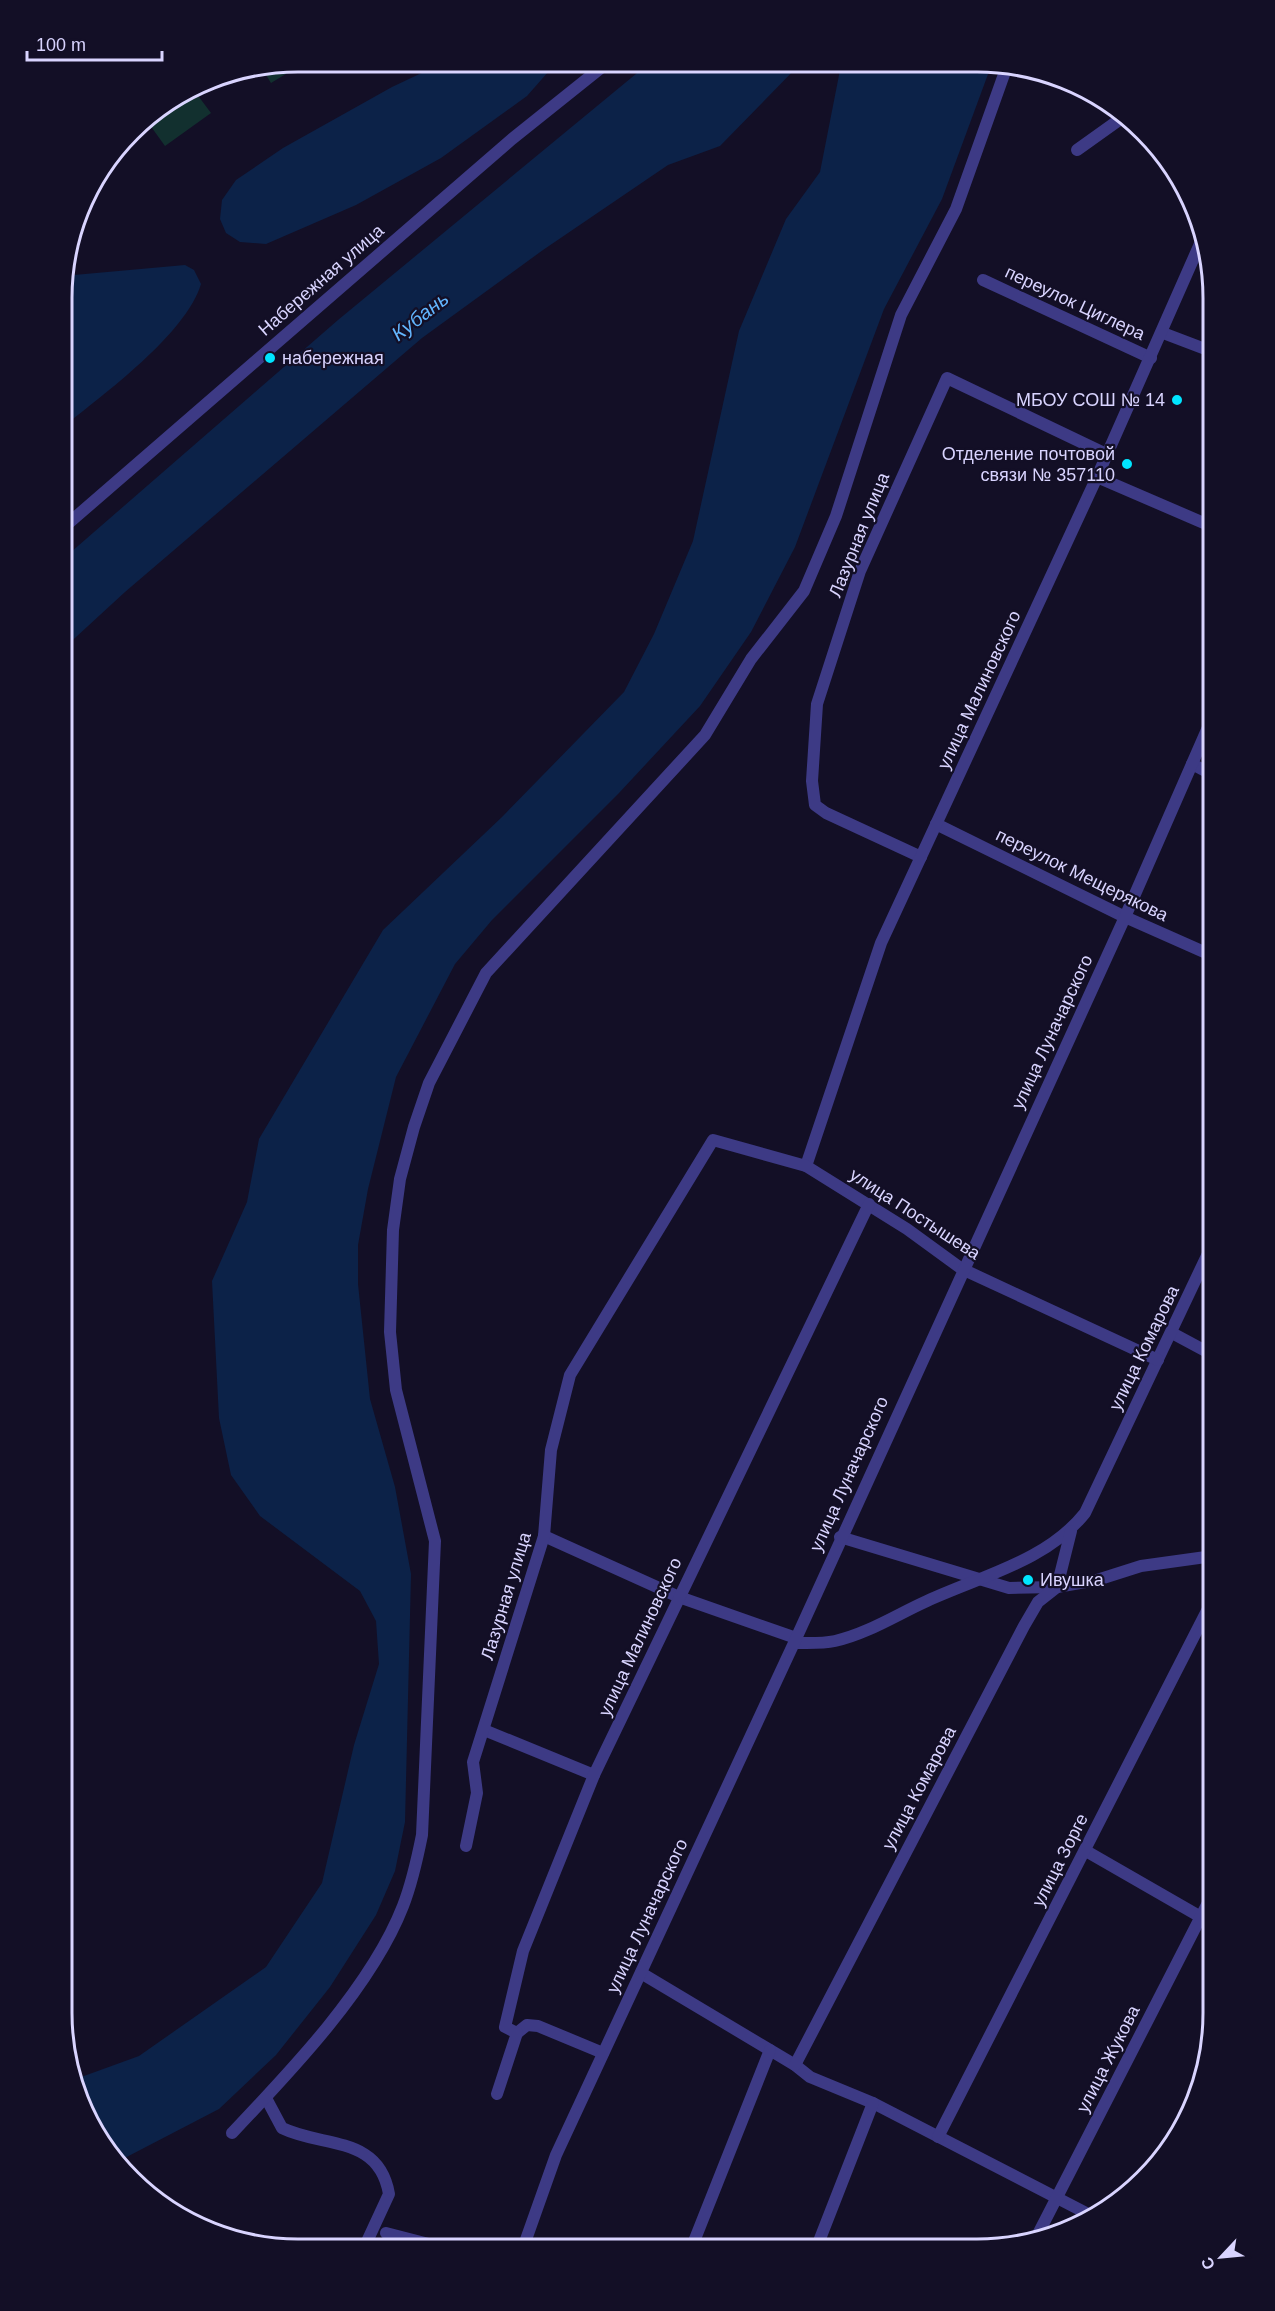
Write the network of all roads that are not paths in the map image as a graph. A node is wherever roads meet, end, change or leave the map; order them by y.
1 (596, 72) edge
2 (1004, 74) edge
3 (1118, 121) edge
4 (1077, 150) dead end
5 (1198, 250) edge
6 (983, 280) dead end
7 (1163, 333) junction
8 (1203, 348) edge
9 (1151, 358) junction
10 (1106, 454) junction
11 (1097, 477) junction
12 (72, 520) edge
13 (1203, 522) edge
14 (1203, 739) edge
15 (1192, 764) junction
16 (1203, 770) edge
17 (936, 824) junction
18 (921, 857) junction
19 (1125, 917) junction
20 (1203, 952) edge
21 (713, 1140) joint
22 (806, 1166) junction
23 (869, 1204) junction
24 (1203, 1265) edge
25 (962, 1269) junction
26 (1172, 1333) junction
27 (1203, 1350) edge
28 (1158, 1360) junction
29 (1071, 1531) junction
30 (544, 1536) junction
31 (840, 1537) junction
32 (1203, 1557) edge
33 (974, 1579) junction
34 (1057, 1587) junction
35 (678, 1597) junction
36 (1203, 1619) edge
37 (795, 1640) junction
38 (484, 1730) junction
39 (594, 1775) junction
40 (466, 1846) dead end
41 (1086, 1851) junction
42 (1203, 1914) edge
43 (1201, 1918) junction
44 (641, 1973) junction
45 (518, 2033) junction
46 (770, 2050) junction
47 (603, 2053) junction
48 (795, 2065) junction
49 (497, 2094) dead end
50 (266, 2098) junction
51 (873, 2103) junction
52 (232, 2133) dead end
53 (938, 2136) junction
54 (1057, 2198) junction
55 (1084, 2212) edge
56 (1040, 2230) edge
57 (386, 2234) dead end
58 (368, 2239) edge
59 (407, 2239) edge
60 (526, 2239) edge
61 (695, 2239) edge
62 (820, 2239) edge

1 - 12 street, Набережная улица
2 - 50 street
3 - 4 street
5 - 7 street, улица Малиновского
6 - 9 street, переулок Циглера
7 - 8 street, переулок Циглера
7 - 9 street, улица Малиновского
9 - 10 street, улица Малиновского
10 - 11 street, улица Малиновского
10 - 18 street, Лазурная улица
11 - 13 street
11 - 17 street, улица Малиновского
14 - 15 street, улица Луначарского
15 - 16 street
15 - 19 street, улица Луначарского
17 - 18 street, улица Малиновского
17 - 19 street, переулок Мещерякова
18 - 22 street, улица Малиновского
19 - 20 street, переулок Мещерякова
19 - 25 street, улица Луначарского
21 - 22 street, улица Постышева
21 - 30 street, Лазурная улица
22 - 23 street, улица Постышева
23 - 25 street, улица Постышева
23 - 35 street, улица Малиновского
24 - 26 street, улица Комарова
25 - 28 street, улица Постышева
25 - 31 street, улица Луначарского
26 - 27 street
26 - 28 street, улица Комарова
28 - 29 street, улица Комарова
29 - 33 street, улица Комарова
29 - 34 street, улица Комарова
30 - 35 street
30 - 38 street, Лазурная улица
31 - 33 street
31 - 37 street, улица Луначарского
32 - 34 street
33 - 34 street
33 - 37 street, улица Комарова
34 - 48 street, улица Комарова
35 - 37 street
35 - 39 street, улица Малиновского
36 - 41 street, улица Зорге
37 - 44 street, улица Луначарского
38 - 39 street
38 - 40 street, Лазурная улица
39 - 45 street, улица Малиновского
41 - 43 street
41 - 53 street, улица Зорге
42 - 43 street, улица Жукова
43 - 54 street, улица Жукова
44 - 46 street
44 - 47 street, улица Луначарского
45 - 47 street
45 - 49 street
46 - 48 street
46 - 61 street
47 - 60 street, улица Луначарского
48 - 51 street
50 - 52 street
50 - 58 street
51 - 53 street
51 - 62 street
53 - 54 street
54 - 55 street
54 - 56 street, улица Жукова
57 - 59 street

